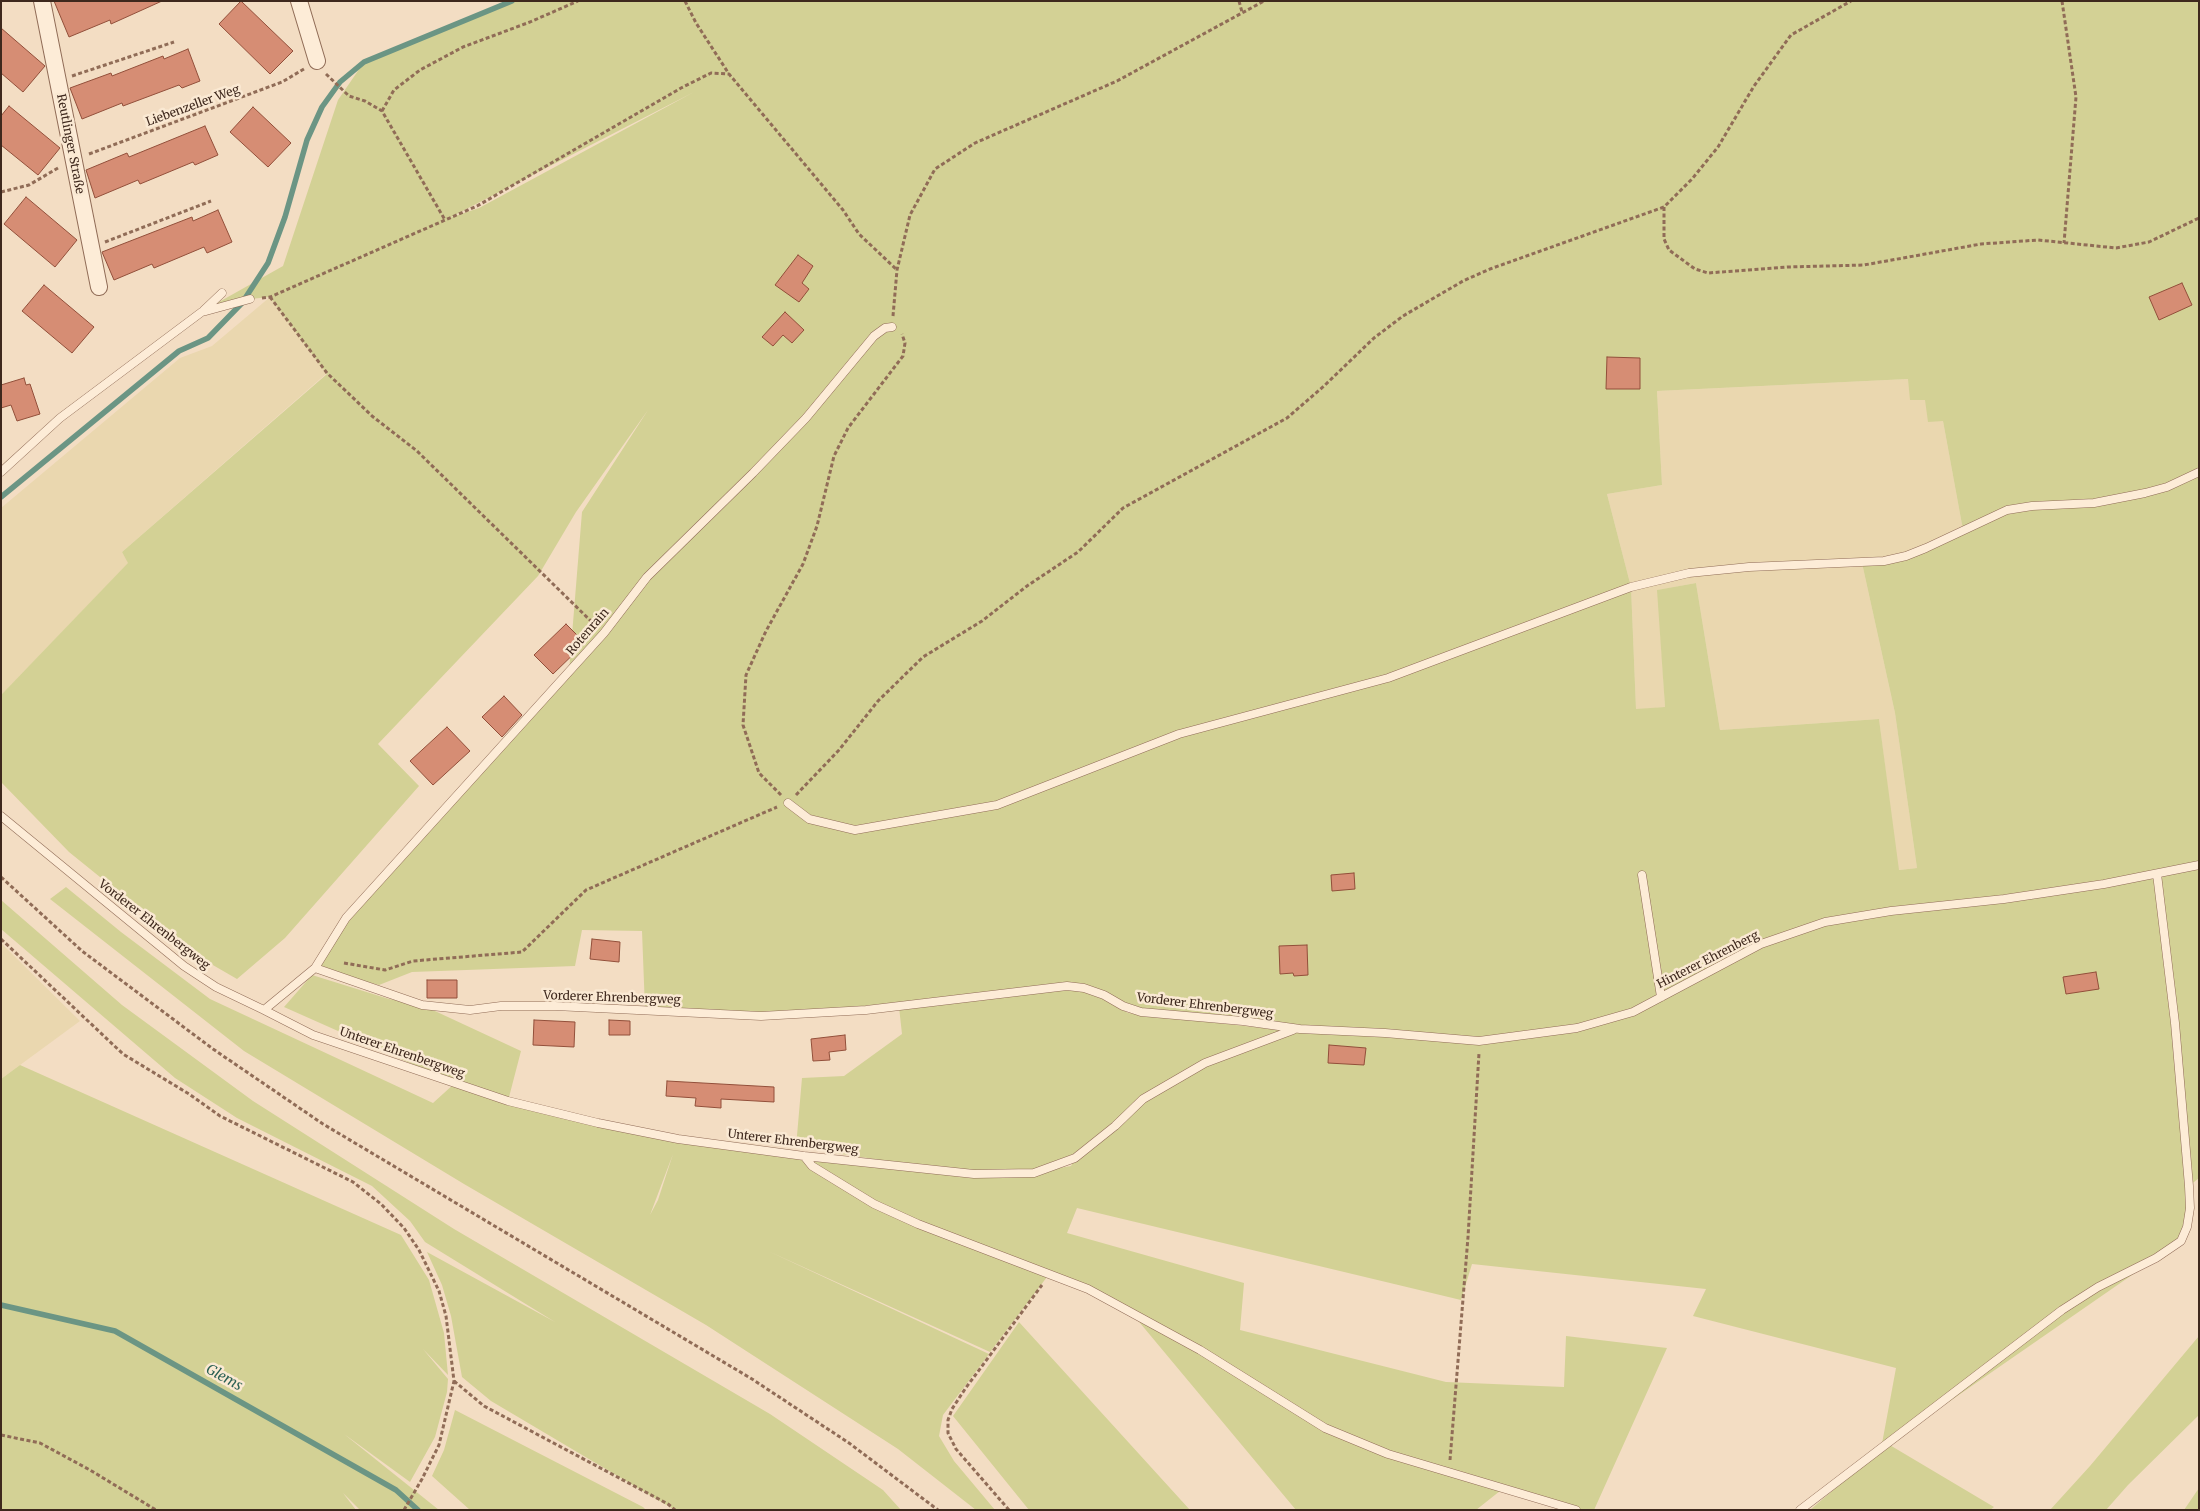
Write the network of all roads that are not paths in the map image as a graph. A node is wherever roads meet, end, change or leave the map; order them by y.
1 (42, 1) edge
2 (299, 1) edge
3 (322, 68) road end
4 (99, 287) dead end
5 (222, 293) dead end
6 (250, 299) road end
7 (204, 311) junction
8 (892, 327) road end
9 (1, 472) edge
10 (2199, 472) edge
11 (788, 802) road end
12 (1, 816) edge
13 (2199, 865) edge
14 (2157, 874) junction
15 (1642, 875) dead end
16 (315, 968) junction
17 (1661, 997) junction
18 (264, 1010) junction
19 (1300, 1029) junction
20 (804, 1156) junction
21 (1576, 1510) edge
22 (1800, 1510) edge

1 - 4 street, Reutlinger Straße
2 - 3 street
5 - 7 lane
6 - 7 lane
7 - 9 lane
8 - 16 lane, Rotenrain
10 - 11 lane
12 - 18 lane, Vorderer Ehrenbergweg
13 - 14 lane, Hinterer Ehrenberg
14 - 17 lane, Hinterer Ehrenberg
14 - 22 lane
15 - 17 lane
16 - 18 lane
16 - 19 lane, Vorderer Ehrenbergweg
17 - 19 lane, Hinterer Ehrenberg
18 - 20 lane, Unterer Ehrenbergweg
19 - 20 lane, Unterer Ehrenbergweg
20 - 21 lane

